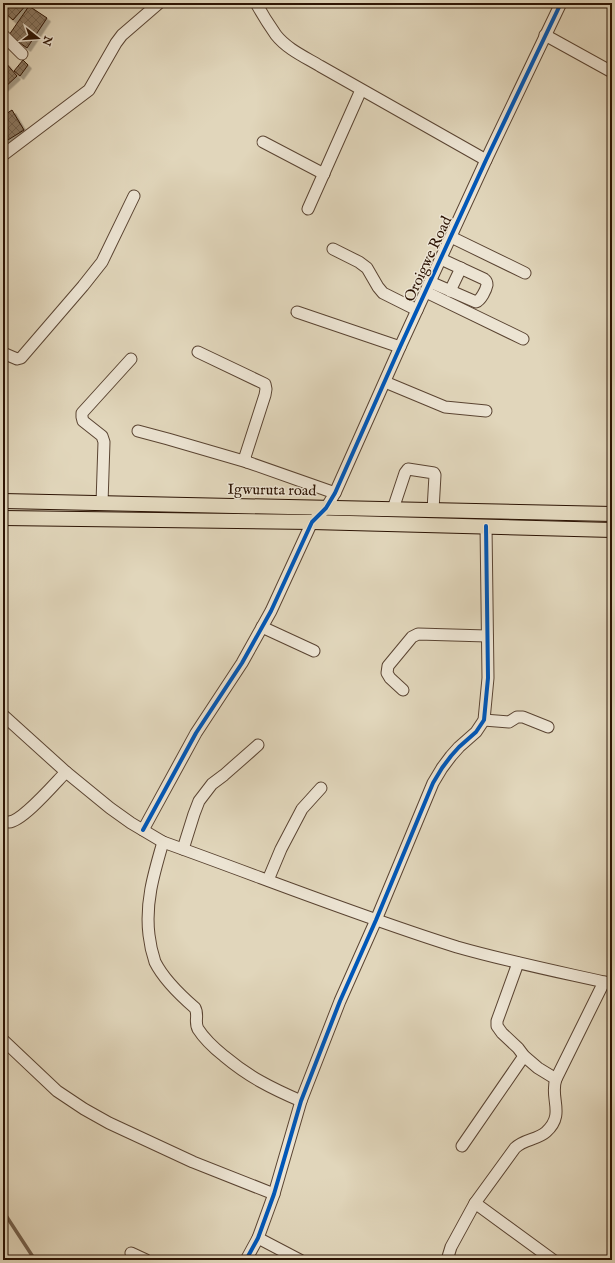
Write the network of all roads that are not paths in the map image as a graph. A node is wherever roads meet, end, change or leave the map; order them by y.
1 (159, 3) edge
2 (256, 3) edge
3 (561, 3) edge
4 (3, 35) edge
5 (545, 36) junction
6 (22, 54) dead end
7 (612, 72) edge
8 (361, 90) junction
9 (263, 142) dead end
10 (3, 155) edge
11 (486, 160) junction
12 (324, 174) junction
13 (134, 196) dead end
14 (308, 209) dead end
15 (451, 237) junction
16 (333, 249) dead end
17 (441, 259) junction
18 (461, 268) junction
19 (525, 273) dead end
20 (428, 287) junction
21 (450, 291) junction
22 (418, 310) junction
23 (297, 312) dead end
24 (523, 339) dead end
25 (400, 347) junction
26 (198, 352) dead end
27 (3, 353) edge
28 (131, 358) dead end
29 (385, 382) junction
30 (486, 411) dead end
31 (138, 431) dead end
32 (247, 462) junction
33 (335, 493) junction
34 (3, 501) edge
35 (102, 503) junction
36 (326, 508) junction
37 (393, 510) junction
38 (433, 510) junction
39 (612, 514) edge
40 (3, 518) edge
41 (312, 522) junction
42 (486, 526) junction
43 (612, 530) edge
44 (262, 627) junction
45 (488, 636) junction
46 (314, 651) dead end
47 (403, 690) dead end
48 (3, 715) edge
49 (484, 720) junction
50 (548, 727) dead end
51 (258, 745) dead end
52 (66, 772) junction
53 (321, 788) dead end
54 (3, 821) edge
55 (143, 830) junction
56 (163, 842) junction
57 (183, 849) junction
58 (268, 880) junction
59 (376, 920) junction
60 (518, 963) junction
61 (608, 983) edge
62 (3, 1040) edge
63 (524, 1056) junction
64 (556, 1079) junction
65 (301, 1101) junction
66 (462, 1146) dead end
67 (274, 1194) junction
68 (475, 1203) junction
69 (258, 1238) junction
70 (131, 1253) dead end
71 (146, 1260) edge
72 (246, 1260) edge
73 (300, 1260) edge
74 (447, 1260) edge
75 (553, 1260) edge

1 - 10 street
2 - 8 street
3 - 5 street, Oroigwe Road
4 - 6 street
5 - 7 street
5 - 11 street, Oroigwe Road
8 - 11 street
8 - 12 street
9 - 12 street
11 - 15 street, Oroigwe Road
12 - 14 street
13 - 27 street
15 - 17 street, Oroigwe Road
15 - 19 street
16 - 22 street
17 - 18 street
17 - 20 street, Oroigwe Road
18 - 21 street
18 - 21 street
20 - 21 street
20 - 22 street, Oroigwe Road
20 - 24 street
22 - 25 street, Oroigwe Road
23 - 25 street
25 - 29 street, Oroigwe Road
26 - 32 street
28 - 35 street
29 - 30 street
29 - 33 street, Oroigwe Road
31 - 32 street
32 - 33 street
33 - 36 street, Oroigwe Road
34 - 35 main road, Igwuruta road
35 - 36 main road, Igwuruta road
36 - 37 main road, Igwuruta road
36 - 41 street, Oroigwe Road
37 - 38 main road, Igwuruta road
37 - 38 street
38 - 39 main road, Igwuruta road
40 - 41 main road, Igwuruta road
41 - 42 main road, Igwuruta road
41 - 44 street
42 - 43 main road, Igwuruta road
42 - 45 street
44 - 46 street
44 - 55 street
45 - 47 street
45 - 49 street
48 - 52 street
49 - 50 street
49 - 59 street
51 - 57 street
52 - 54 street
52 - 55 street
53 - 58 street
55 - 56 street
56 - 57 street
56 - 65 street
57 - 58 street
58 - 59 street
59 - 60 street
59 - 65 street
60 - 61 street
60 - 63 street
61 - 64 street
62 - 67 street
63 - 64 street
63 - 66 street
64 - 68 street
65 - 67 street
67 - 69 street
68 - 74 street
68 - 75 street
69 - 72 street
69 - 73 street
70 - 71 street

